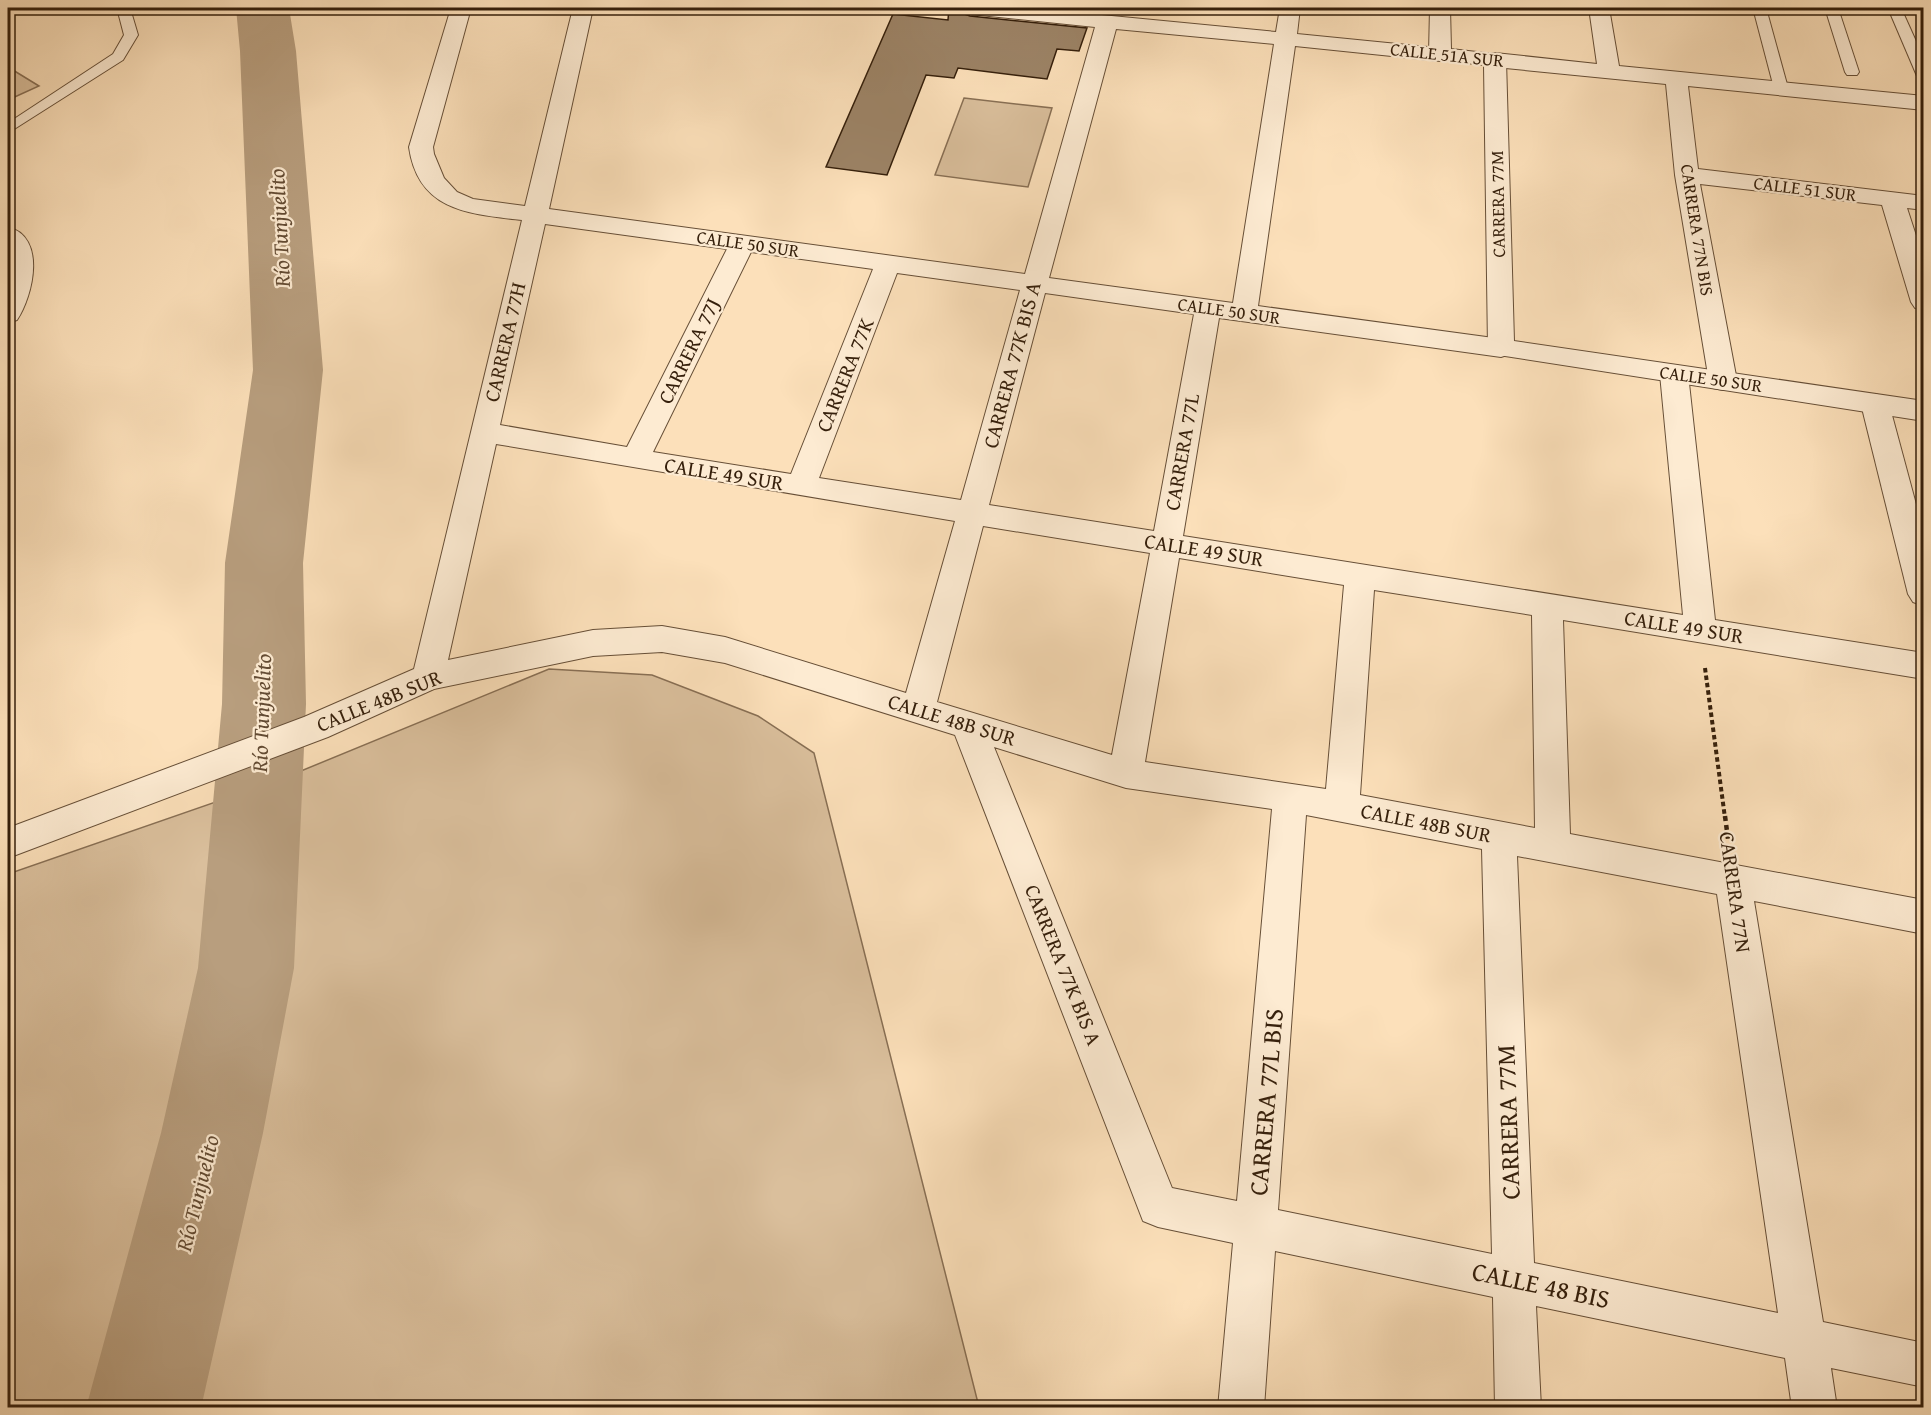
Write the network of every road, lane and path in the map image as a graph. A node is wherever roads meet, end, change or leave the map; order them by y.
1 (124, 8) edge
2 (461, 8) edge
3 (583, 8) edge
4 (970, 8) edge
5 (1290, 8) edge
6 (1440, 8) edge
7 (1599, 8) edge
8 (1759, 8) edge
9 (1831, 8) edge
10 (1894, 8) edge
11 (1001, 9) edge
12 (1149, 16) edge
13 (1107, 21) junction
14 (1286, 39) junction
15 (1440, 54) junction
16 (1496, 60) junction
17 (1609, 71) junction
18 (1852, 72) dead end
19 (1923, 76) edge
20 (1676, 78) junction
21 (1781, 88) junction
22 (1923, 103) edge
23 (8, 129) edge
24 (1687, 175) junction
25 (1892, 199) junction
26 (1923, 203) edge
27 (535, 215) junction
28 (8, 235) edge
29 (743, 243) junction
30 (888, 263) junction
31 (1035, 284) junction
32 (1923, 302) edge
33 (1208, 308) junction
34 (1244, 312) junction
35 (8, 314) edge
36 (1500, 348) junction
37 (1674, 374) junction
38 (1723, 381) junction
39 (1875, 404) junction
40 (1923, 411) edge
41 (484, 432) junction
42 (635, 459) junction
43 (801, 486) junction
44 (972, 513) junction
45 (1165, 544) junction
46 (1360, 575) junction
47 (1923, 594) edge
48 (1547, 606) junction
49 (1700, 630) junction
50 (1923, 666) edge
51 (428, 677) junction
52 (918, 710) junction
53 (968, 725) junction
54 (1126, 774) junction
55 (1290, 797) junction
56 (1342, 807) junction
57 (1499, 836) junction
58 (8, 843) edge
59 (1553, 847) junction
60 (1733, 882) junction
61 (1923, 917) edge
62 (1158, 1206) joint
63 (1256, 1226) junction
64 (1513, 1279) junction
65 (1804, 1340) junction
66 (1923, 1365) edge
67 (1241, 1407) edge
68 (1518, 1407) edge
69 (1815, 1407) edge

1 - 23 lane
2 - 27 street, CALLE 50 SUR
3 - 27 street, CARRERA 77H
4 - 11 street, CALLE 51A SUR
5 - 14 street
6 - 15 street
7 - 17 street
8 - 21 lane
9 - 18 lane
10 - 19 lane
11 - 13 street, CALLE 51A SUR
12 - 13 street, CALLE 51A SUR
12 - 14 street, CALLE 51A SUR
13 - 31 street, CARRERA 77K BIS A
14 - 15 street, CALLE 51A SUR
14 - 34 street
15 - 16 street, CALLE 51A SUR
16 - 17 street, CALLE 51A SUR
16 - 36 street, CARRERA 77M
17 - 20 street, CALLE 51A SUR
20 - 21 street, CALLE 51A SUR
20 - 24 street, CARRERA 77N BIS
21 - 22 street, CALLE 51A SUR
24 - 25 street, CALLE 51 SUR
24 - 38 street, CARRERA 77N BIS
25 - 26 street, CALLE 51 SUR
25 - 32 street
27 - 29 street, CALLE 50 SUR
27 - 41 street, CARRERA 77H
28 - 35 street
29 - 30 street, CALLE 50 SUR
29 - 42 street, CARRERA 77J
30 - 31 street, CALLE 50 SUR
30 - 43 street, CARRERA 77K
31 - 33 street, CALLE 50 SUR
31 - 44 street, CARRERA 77K BIS A
33 - 34 street, CALLE 50 SUR
33 - 45 street, CARRERA 77L
34 - 36 street, CALLE 50 SUR
36 - 37 street, CALLE 50 SUR
37 - 38 street, CALLE 50 SUR
37 - 49 street
38 - 39 street, CALLE 50 SUR
39 - 40 street, CALLE 50 SUR
39 - 47 street
41 - 42 street, CALLE 49 SUR
41 - 51 street, CARRERA 77H
42 - 43 street, CALLE 49 SUR
43 - 44 street, CALLE 49 SUR
44 - 45 street, CALLE 49 SUR
44 - 52 street, CARRERA 77K BIS A
45 - 46 street, CALLE 49 SUR
45 - 54 street, CARRERA 77L
46 - 48 street, CALLE 49 SUR
46 - 56 street
48 - 49 street, CALLE 49 SUR
48 - 59 street
49 - 50 street, CALLE 49 SUR
49 - 60 path, CARRERA 77N
51 - 52 street, CALLE 48B SUR
51 - 58 street, CALLE 48B SUR
52 - 53 street, CALLE 48B SUR
53 - 54 street, CALLE 48B SUR
53 - 62 street, CARRERA 77K BIS A
54 - 55 street, CALLE 48B SUR
55 - 56 street, CALLE 48B SUR
55 - 63 street, CARRERA 77L BIS
56 - 57 street, CALLE 48B SUR
57 - 59 street, CALLE 48B SUR
57 - 64 street, CARRERA 77M
59 - 60 street, CALLE 48B SUR
60 - 61 street, CALLE 48B SUR
60 - 65 street, CARRERA 77N
62 - 63 street, CALLE 48 BIS
63 - 64 street, CALLE 48 BIS
63 - 67 street, CARRERA 77L BIS
64 - 65 street, CALLE 48 BIS
64 - 68 street, CARRERA 77M
65 - 66 street, CALLE 48 BIS
65 - 69 street, CARRERA 77N

